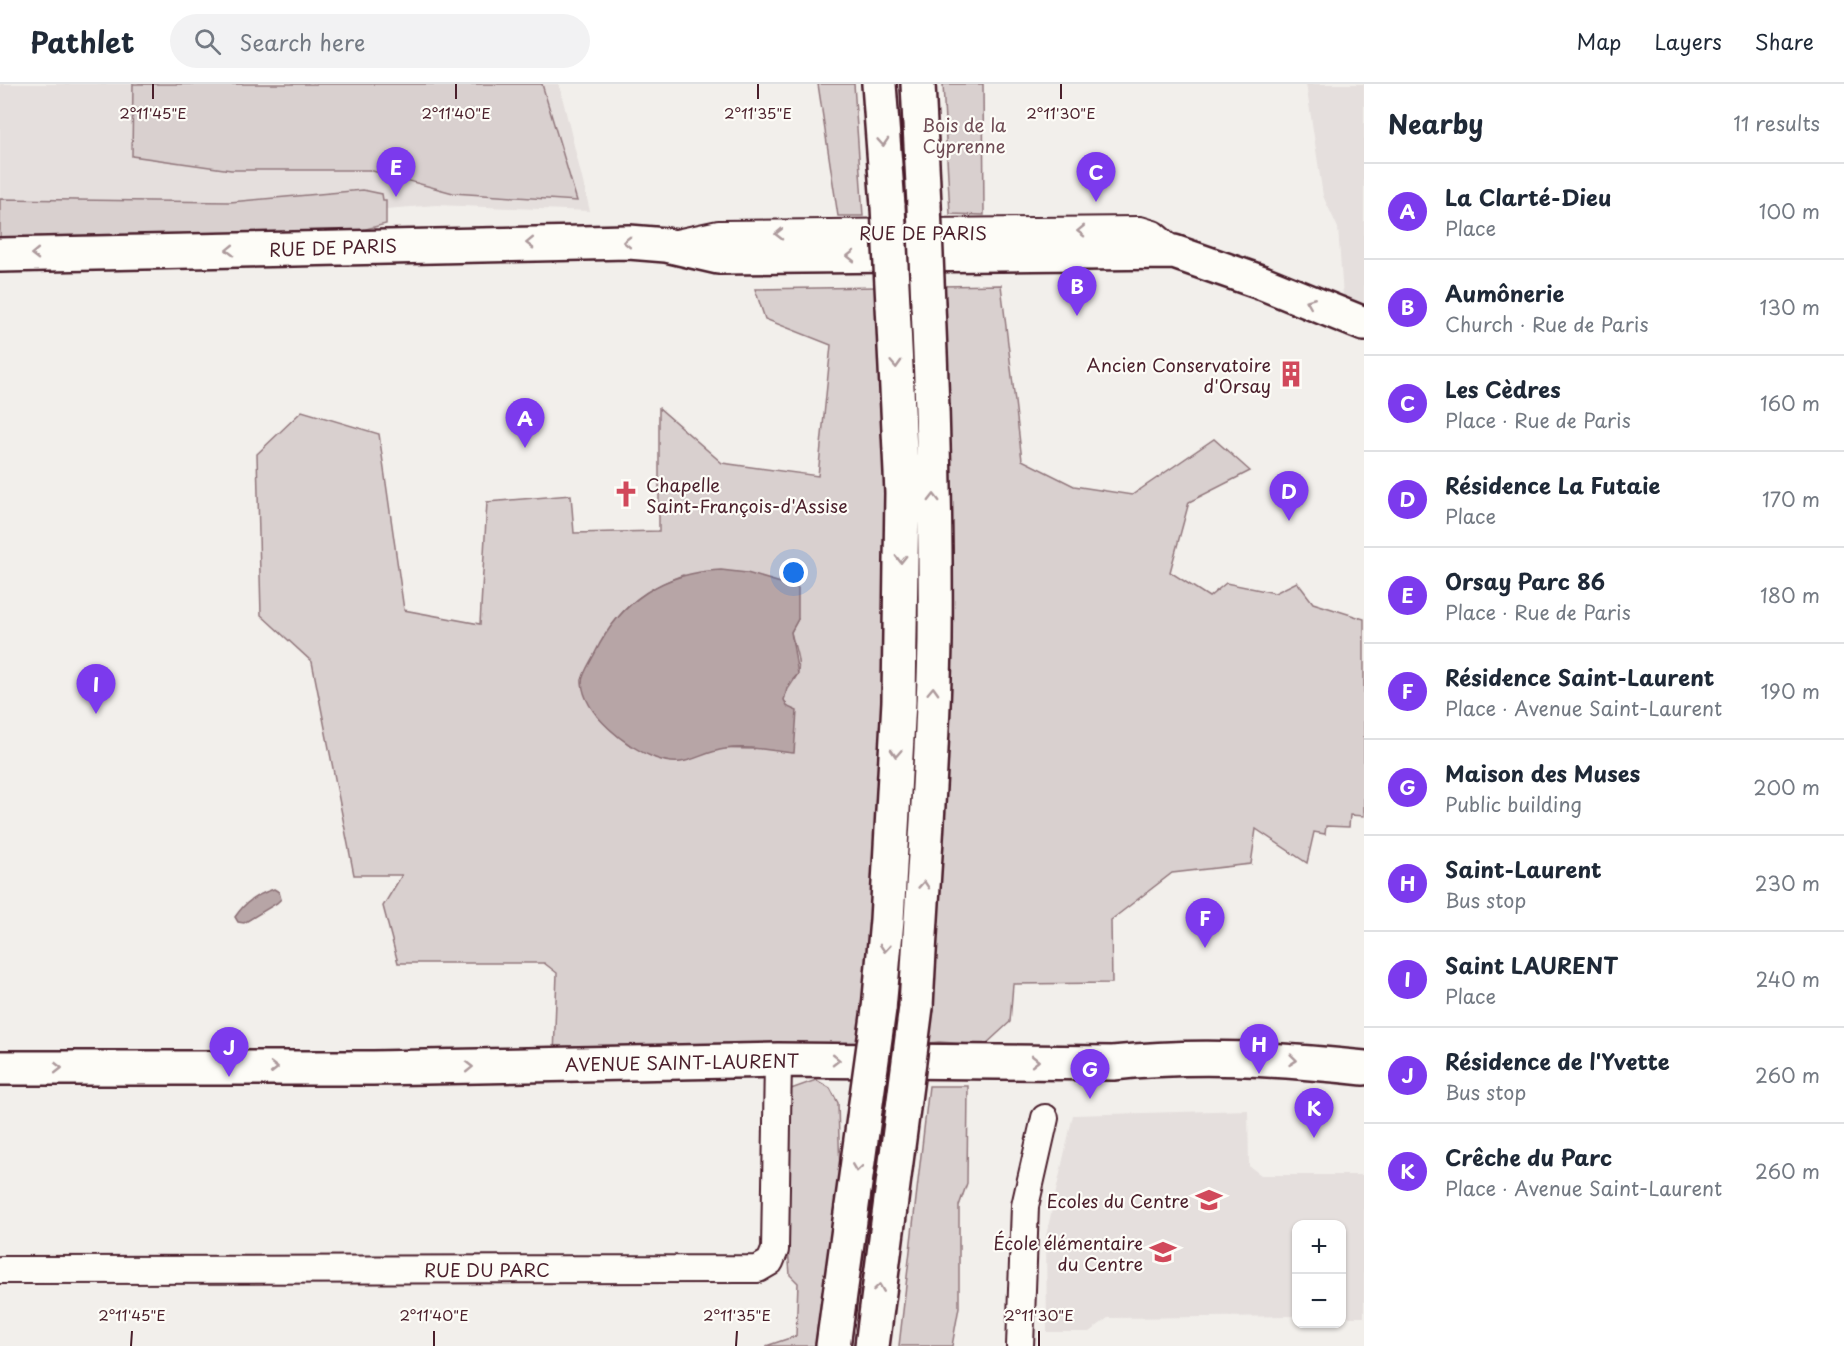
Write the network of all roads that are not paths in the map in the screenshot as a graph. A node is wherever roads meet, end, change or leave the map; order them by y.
1 (879, 84) edge
2 (918, 84) edge
3 (0, 255) edge
4 (1364, 324) edge
5 (778, 1060) junction
6 (0, 1068) edge
7 (1364, 1068) edge
8 (1045, 1118) dead end
9 (0, 1270) edge
10 (833, 1346) edge
11 (872, 1346) edge
12 (1020, 1346) edge

1 -> 10 main road, bridge
11 -> 2 main road, bridge
4 -> 3 main road, RUE DE PARIS
6 -> 5 main road, AVENUE SAINT-LAURENT
5 -> 7 main road, AVENUE SAINT-LAURENT
5 - 9 street, RUE DU PARC
8 - 12 street

